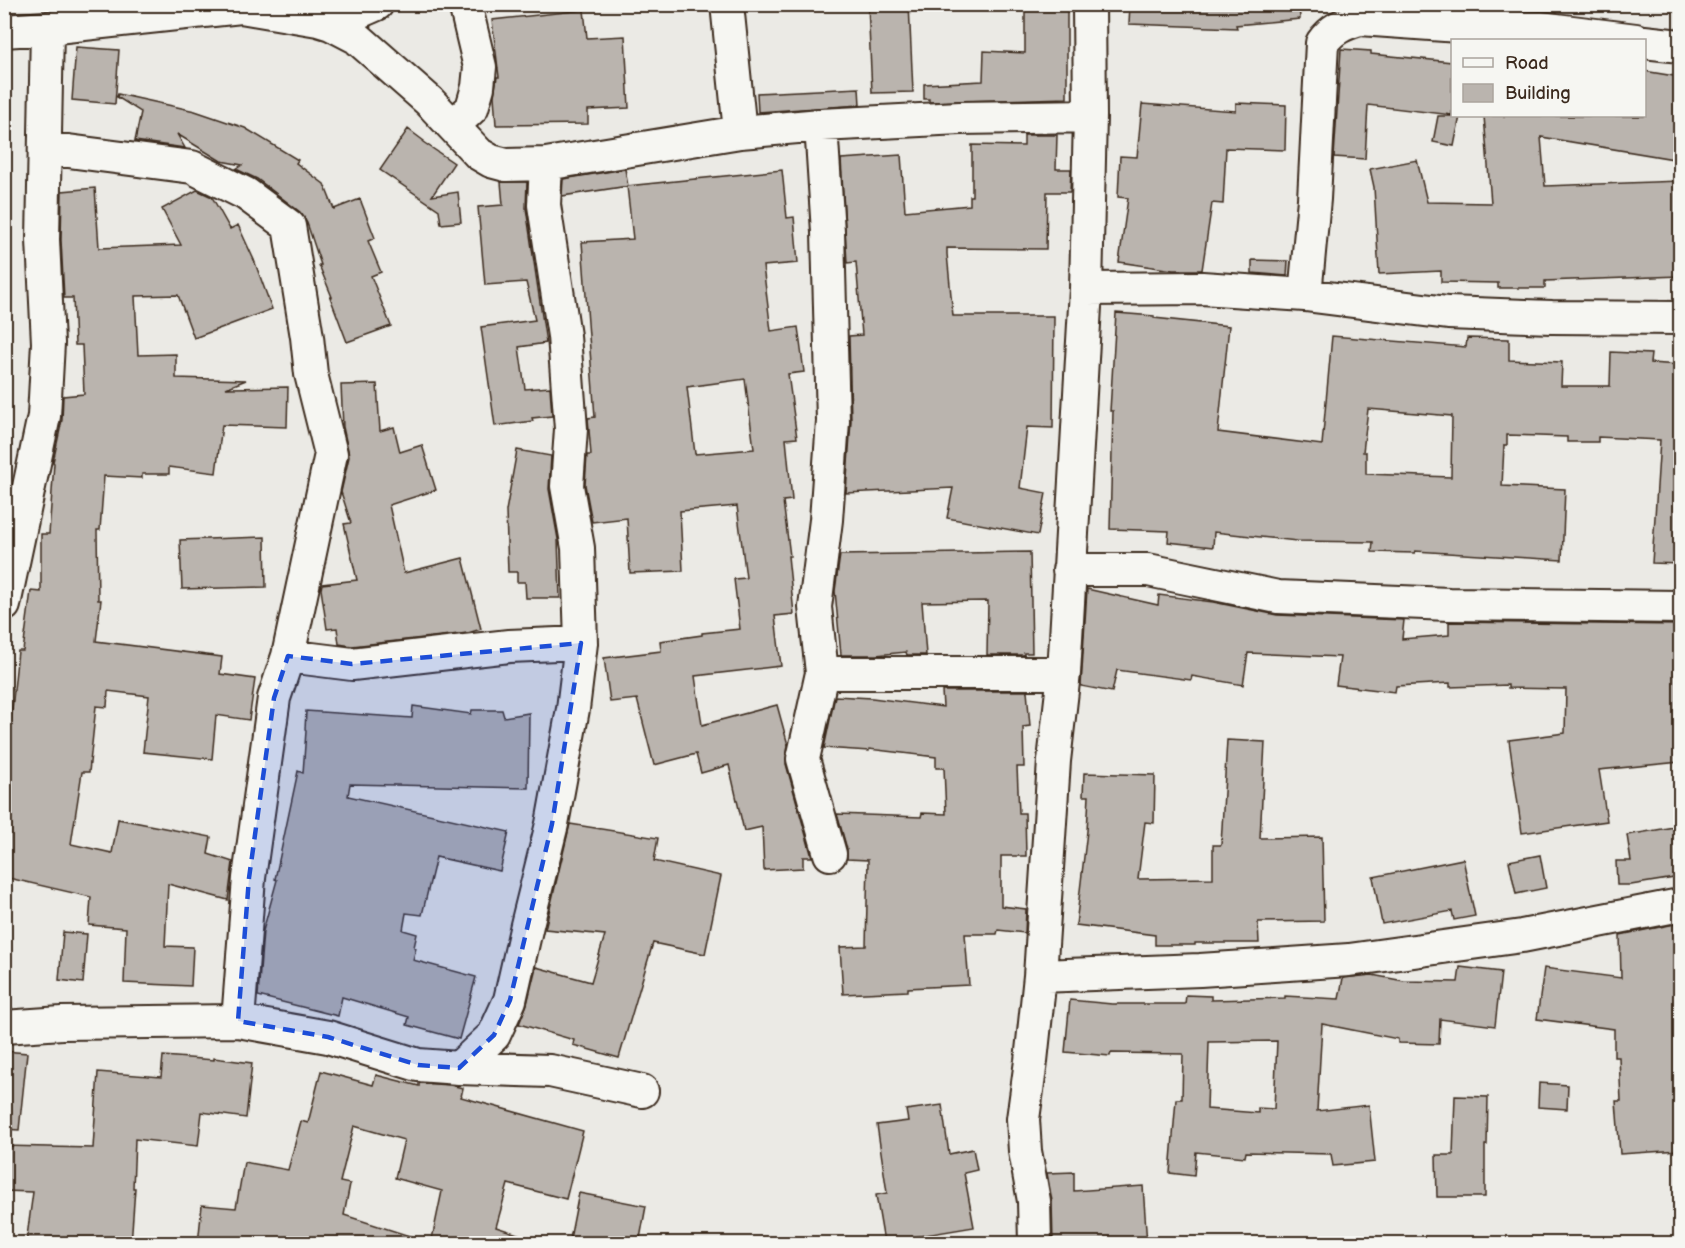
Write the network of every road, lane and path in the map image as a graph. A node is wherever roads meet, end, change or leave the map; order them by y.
1 (377, 4) edge
2 (727, 4) edge
3 (1089, 4) edge
4 (460, 5) edge
5 (331, 24) junction
6 (47, 28) junction
7 (4, 31) edge
8 (1628, 39) edge
9 (1646, 42) edge
10 (1680, 46) edge
11 (1090, 116) junction
12 (821, 125) junction
13 (453, 126) junction
14 (741, 132) junction
15 (45, 148) junction
16 (546, 164) junction
17 (1086, 289) junction
18 (1305, 295) junction
19 (1680, 318) edge
20 (1069, 570) junction
21 (4, 605) edge
22 (1680, 607) edge
23 (581, 643) junction
24 (288, 656) junction
25 (822, 673) junction
26 (1064, 673) junction
27 (830, 854) dead end
28 (1680, 904) edge
29 (1040, 976) junction
30 (238, 1021) junction
31 (4, 1027) edge
32 (459, 1068) junction
33 (642, 1091) dead end
34 (1035, 1244) edge

1 - 5 street
2 - 14 street
3 - 11 street
4 - 13 street
5 - 6 street
5 - 13 street
6 - 7 street
6 - 15 street
8 - 18 street
9 - 10 street
11 - 12 street
11 - 17 street
12 - 14 street
12 - 25 street
13 - 16 street
14 - 16 street
15 - 21 street
15 - 24 street
16 - 23 street
17 - 18 street
17 - 20 street
18 - 19 street
20 - 22 street
20 - 26 street
23 - 24 street
23 - 32 street
24 - 30 street
25 - 26 street
25 - 27 street
26 - 29 street
28 - 29 street
29 - 34 street
30 - 31 street
30 - 32 street
32 - 33 street

